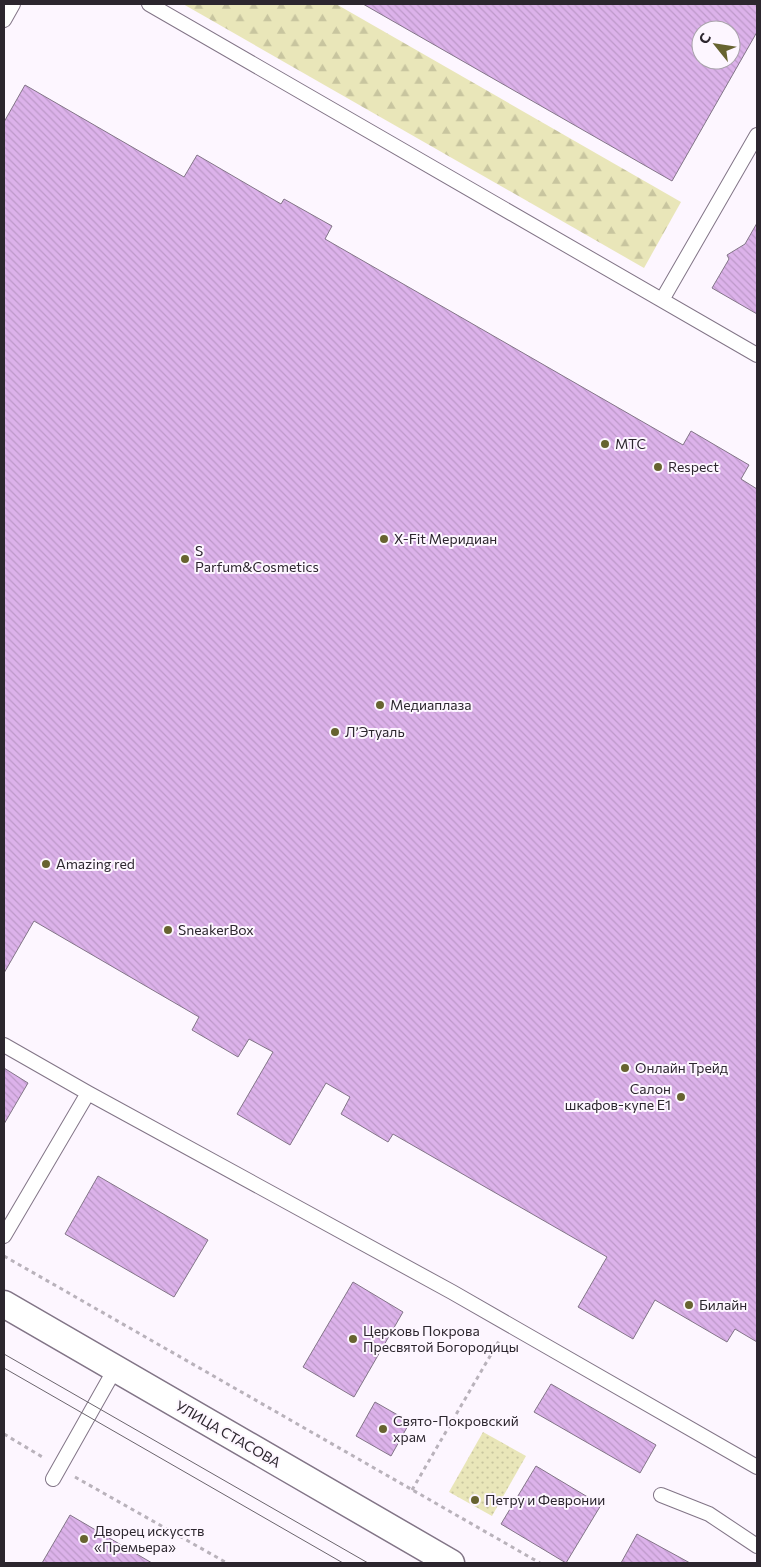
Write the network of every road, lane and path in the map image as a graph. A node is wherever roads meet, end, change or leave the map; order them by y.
1 (13, 4) edge
2 (149, 4) edge
3 (4, 20) edge
4 (756, 140) edge
5 (662, 300) junction
6 (757, 355) edge
7 (4, 1044) edge
8 (88, 1093) junction
9 (4, 1236) edge
10 (4, 1256) edge
11 (4, 1304) edge
12 (508, 1324) junction
13 (116, 1369) junction
14 (4, 1434) edge
15 (757, 1467) edge
16 (56, 1473) junction
17 (412, 1490) junction
18 (661, 1495) dead end
19 (757, 1546) edge
20 (227, 1563) edge
21 (451, 1563) edge
22 (540, 1563) edge

1 - 3 lane
2 - 5 lane
4 - 5 lane
5 - 6 lane
7 - 8 lane
8 - 9 lane
8 - 12 lane
10 - 17 path
11 - 13 street, УЛИЦА СТАСОВА
12 - 15 lane
12 - 17 path
13 - 16 lane
13 - 21 street, УЛИЦА СТАСОВА
14 - 16 path
16 - 20 path
17 - 22 path
18 - 19 lane

